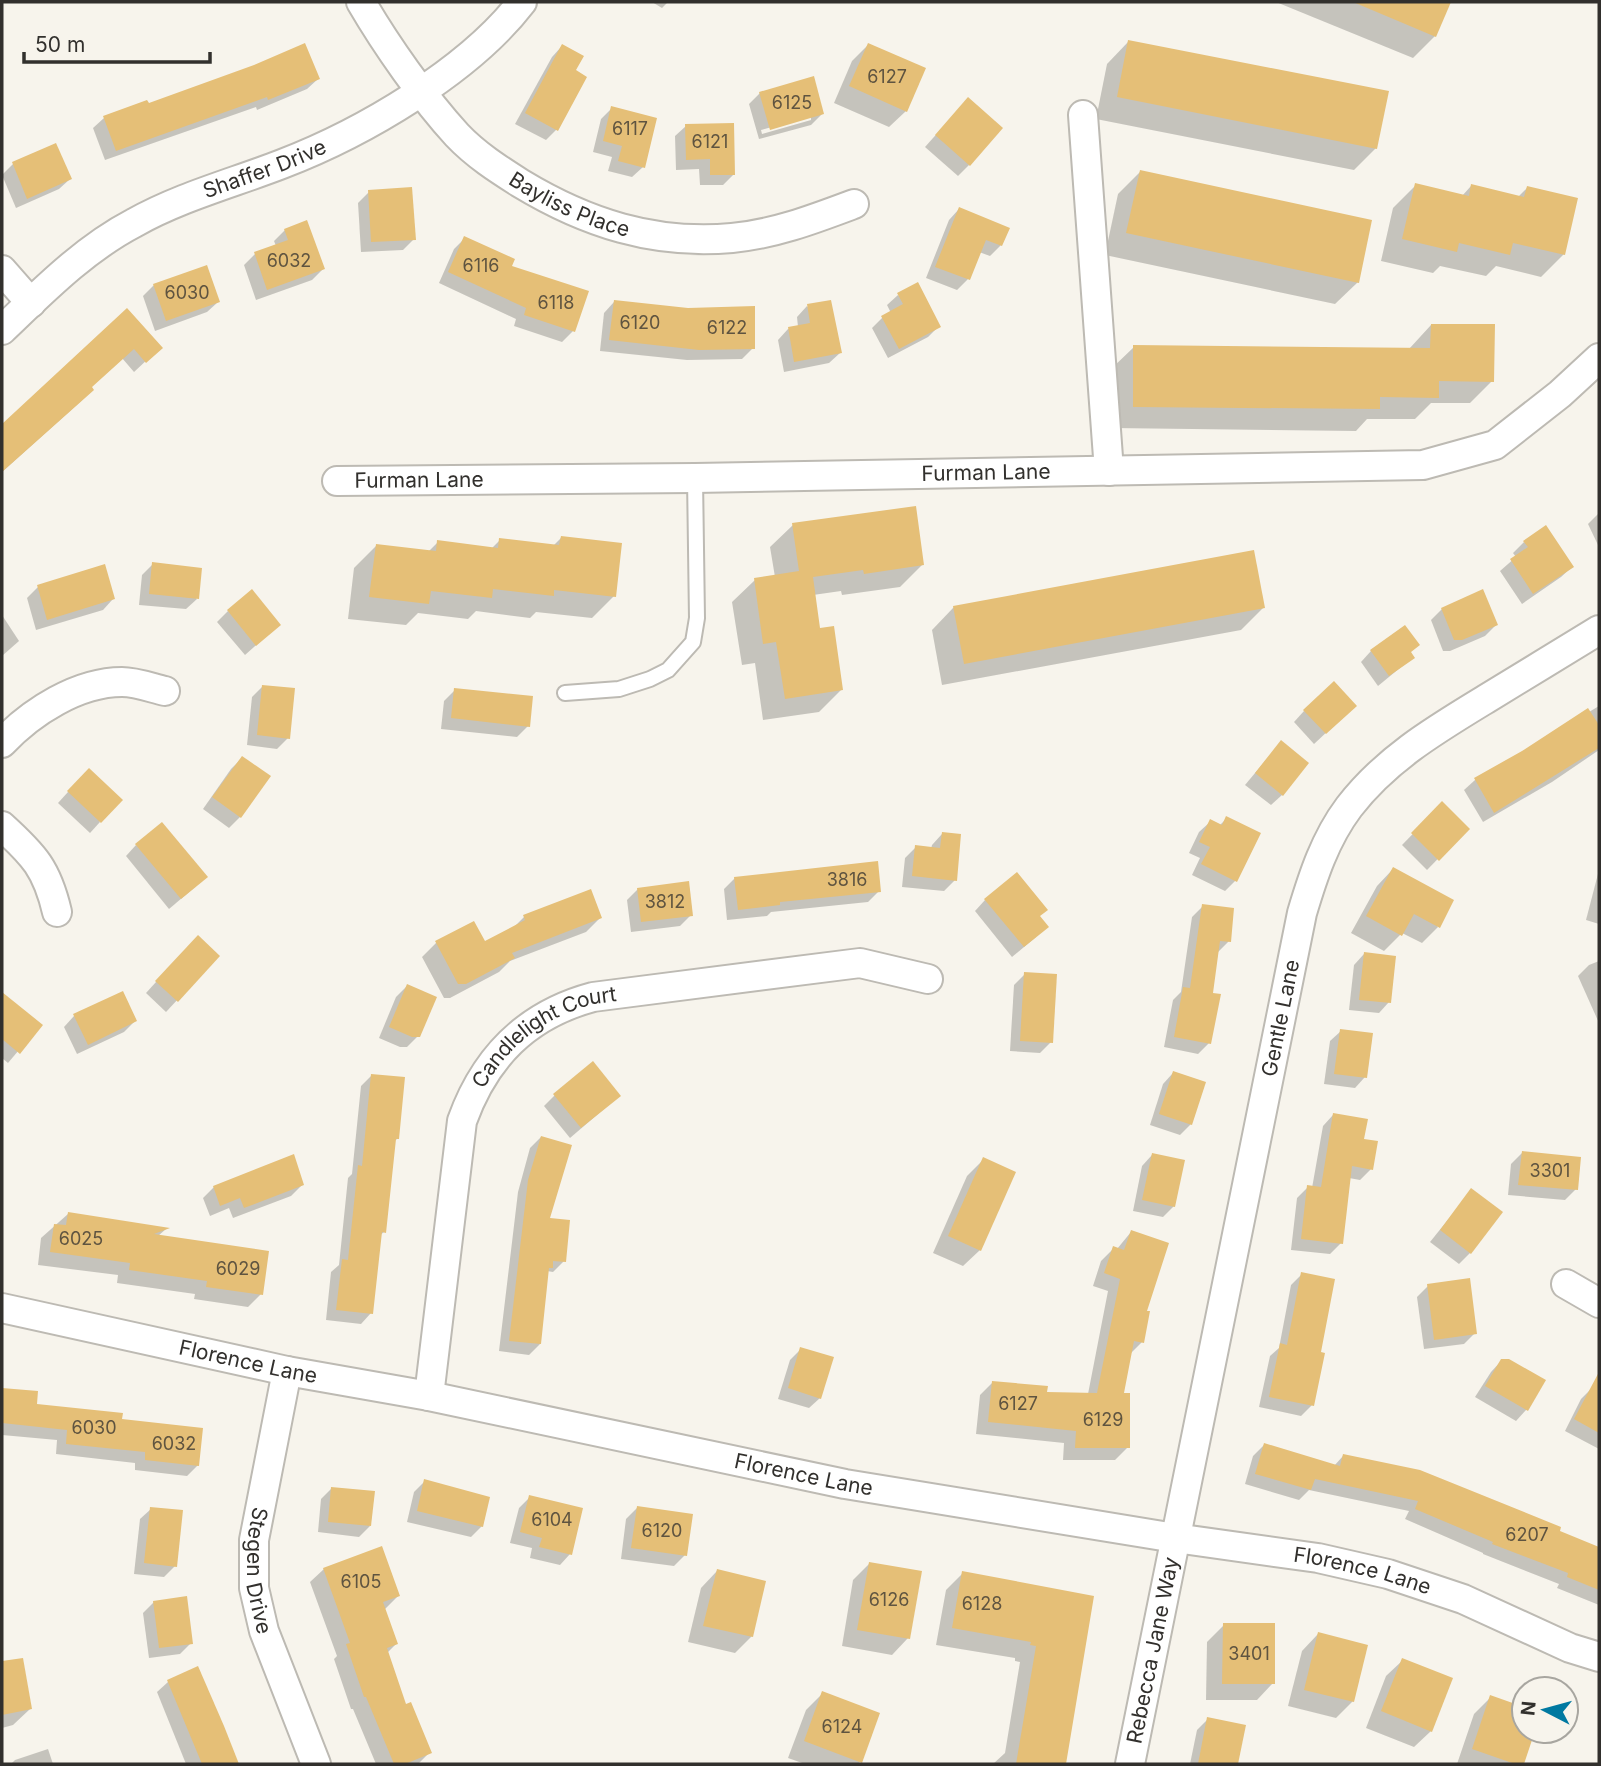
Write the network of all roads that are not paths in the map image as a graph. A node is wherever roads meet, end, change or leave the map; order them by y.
1 (361, 2) edge
2 (522, 2) edge
3 (421, 89) junction
4 (1083, 115) dead end
5 (854, 204) dead end
6 (2, 271) edge
7 (31, 303) junction
8 (2, 330) edge
9 (1599, 358) edge
10 (1109, 471) junction
11 (695, 478) junction
12 (337, 481) dead end
13 (1599, 630) edge
14 (165, 691) dead end
15 (565, 693) dead end
16 (2, 743) edge
17 (2, 826) edge
18 (57, 912) dead end
19 (928, 979) dead end
20 (1566, 1284) dead end
21 (1599, 1303) edge
22 (2, 1308) edge
23 (287, 1371) junction
24 (429, 1396) junction
25 (1175, 1538) junction
26 (1599, 1657) edge
27 (316, 1764) edge
28 (1130, 1764) edge

1 - 3 street, Bayliss Place
2 - 3 street, Shaffer Drive
3 - 5 street, Bayliss Place
3 - 7 street, Shaffer Drive
4 - 10 street
6 - 7 street
7 - 8 street, Shaffer Drive
9 - 10 street, Furman Lane
10 - 11 street, Furman Lane
11 - 12 street, Furman Lane
11 - 15 lane
13 - 25 street, Gentle Lane
14 - 16 street
17 - 18 street
19 - 24 street, Candlelight Court
20 - 21 street
22 - 23 street, Florence Lane
23 - 24 street, Florence Lane
23 - 27 street, Stegen Drive
24 - 25 street, Florence Lane
25 - 26 street, Florence Lane
25 - 28 street, Rebecca Jane Way

